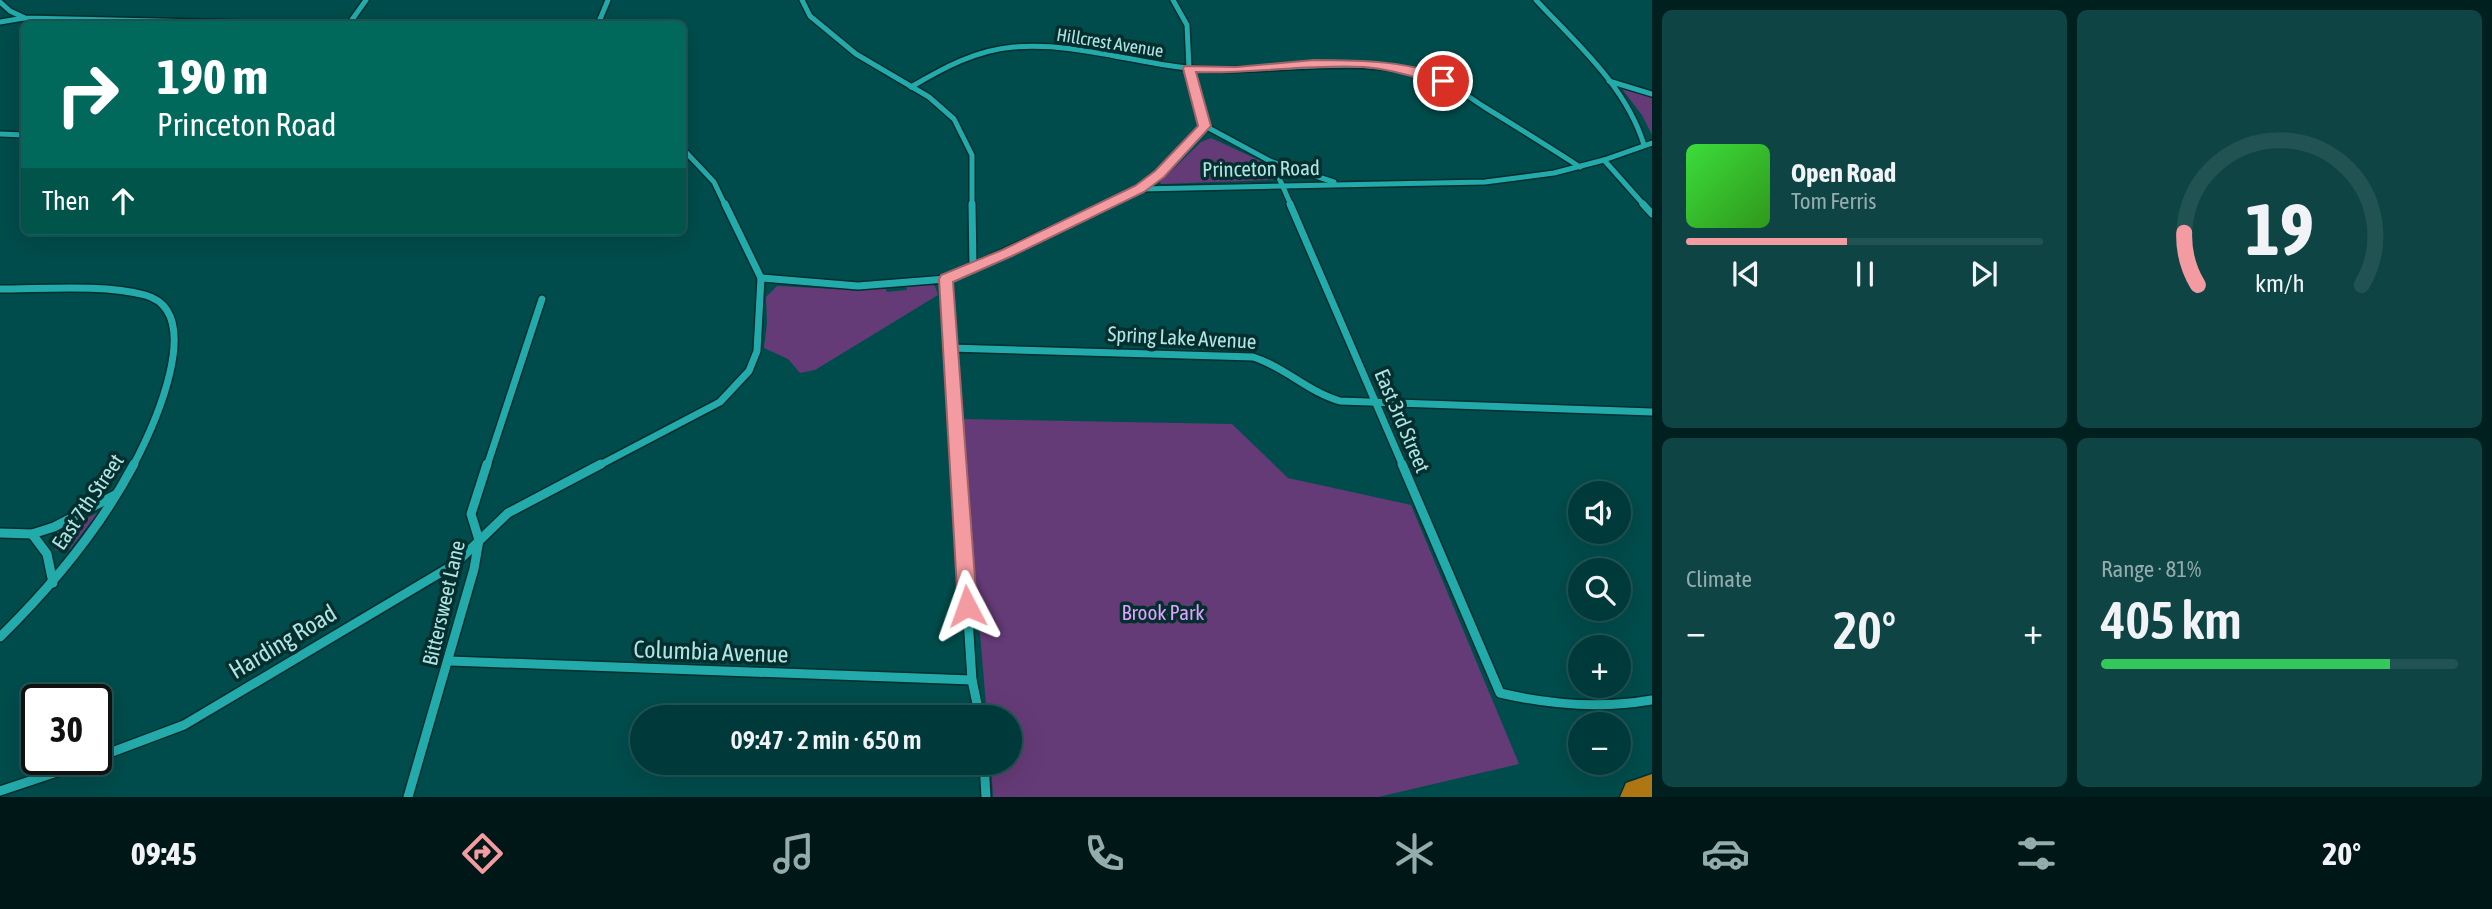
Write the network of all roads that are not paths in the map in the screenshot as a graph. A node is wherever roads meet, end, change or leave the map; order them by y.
1 (366, 0) edge
2 (608, 0) edge
3 (802, 0) edge
4 (1173, 0) edge
5 (1536, 0) edge
6 (3, 3) edge
7 (25, 18) junction
8 (157, 21) edge
9 (351, 21) edge
10 (599, 21) edge
11 (0, 22) edge
12 (1189, 68) junction
13 (1608, 81) junction
14 (911, 87) junction
15 (1652, 94) edge
16 (1205, 126) junction
17 (0, 134) edge
18 (21, 135) edge
19 (1652, 143) edge
20 (1644, 145) junction
21 (686, 152) edge
22 (1604, 160) junction
23 (1272, 162) junction
24 (1580, 167) junction
25 (1341, 184) junction
26 (1282, 186) junction
27 (1140, 189) junction
28 (1652, 214) edge
29 (973, 267) junction
30 (761, 278) junction
31 (946, 279) junction
32 (0, 289) edge
33 (542, 299) dead end
34 (950, 348) junction
35 (1375, 403) junction
36 (1652, 412) edge
37 (119, 494) junction
38 (0, 533) edge
39 (32, 534) junction
40 (479, 540) junction
41 (53, 583) junction
42 (0, 637) edge
43 (450, 662) junction
44 (972, 680) junction
45 (1652, 699) edge
46 (977, 705) edge
47 (112, 753) edge
48 (48, 775) edge
49 (985, 775) edge
50 (0, 791) edge
51 (1652, 794) edge
52 (408, 797) edge
53 (986, 797) edge
54 (1640, 797) edge

1 - 9 street
2 - 10 street
3 - 14 street
4 - 12 street
5 - 13 street
6 - 7 street
7 - 8 street
7 - 11 street
12 - 14 street, Hillcrest Avenue
12 - 16 street
12 - 24 street, Hillcrest Avenue
13 - 15 street
13 - 20 street
14 - 29 street
16 - 23 street
16 - 27 street
17 - 18 street
19 - 20 street, Princeton Road
20 - 22 street, Princeton Road
21 - 30 street
22 - 24 street, Princeton Road
22 - 28 street
23 - 25 street
23 - 26 street, East 3rd Street
24 - 25 street, Princeton Road
25 - 26 street, Princeton Road
26 - 27 street, Princeton Road
26 - 35 street, East 3rd Street
27 - 29 street, Princeton Road
29 - 31 street, Princeton Road
30 - 31 street, Princeton Road
30 - 40 street
31 - 34 street
32 - 37 street, East 7th Street
33 - 40 street, Bittersweet Lane
34 - 35 street, Spring Lake Avenue
34 - 44 street
35 - 36 street, Spring Lake Avenue
35 - 45 street, East 3rd Street
37 - 39 street
37 - 41 street, East 7th Street
38 - 39 street
39 - 41 street
40 - 43 street, Bittersweet Lane
40 - 47 street, Harding Road
41 - 42 street, East 7th Street
43 - 44 street, Columbia Avenue
43 - 52 street, Bittersweet Lane
44 - 46 street
48 - 50 street, Harding Road
49 - 53 street
51 - 54 highway

